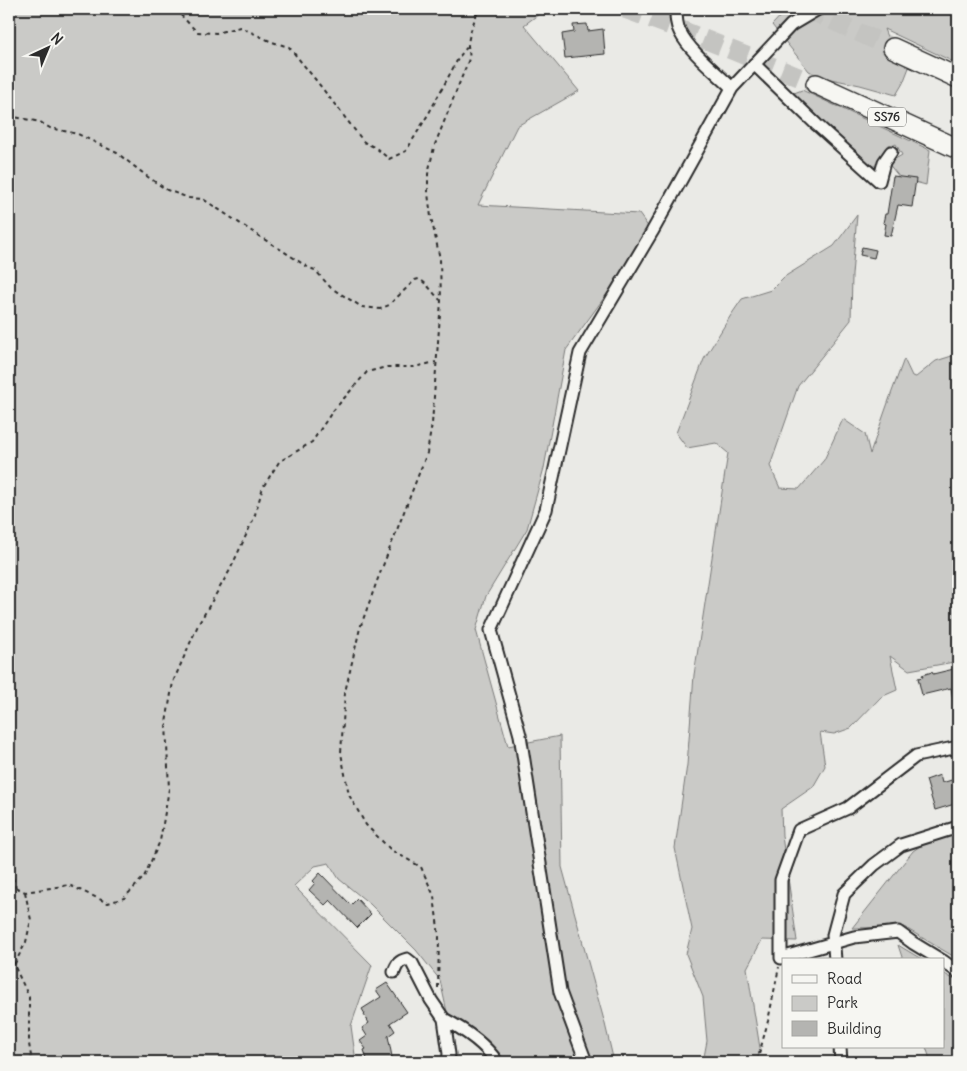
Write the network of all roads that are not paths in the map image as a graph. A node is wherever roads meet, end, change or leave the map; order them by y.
1 (676, 9) edge
2 (818, 9) edge
3 (893, 48) tunnel mouth
4 (754, 64) junction
5 (958, 78) edge
6 (816, 84) tunnel mouth
7 (732, 88) junction
8 (958, 149) edge
9 (891, 152) dead end
10 (958, 747) edge
11 (958, 827) edge
12 (834, 943) junction
13 (835, 958) edge
14 (939, 958) edge
15 (944, 962) edge
16 (394, 972) dead end
17 (958, 972) edge
18 (444, 1020) junction
19 (840, 1048) edge
20 (448, 1062) edge
21 (497, 1062) edge
22 (586, 1062) edge
23 (841, 1062) edge

1 - 7 street
2 - 4 street
3 - 5 highway
4 - 7 street
4 - 9 street
6 - 8 highway, SS76
7 - 22 street
10 - 12 street
11 - 12 street
12 - 13 street
12 - 14 street
15 - 17 street
16 - 18 street
18 - 20 street
18 - 21 street
19 - 23 street

